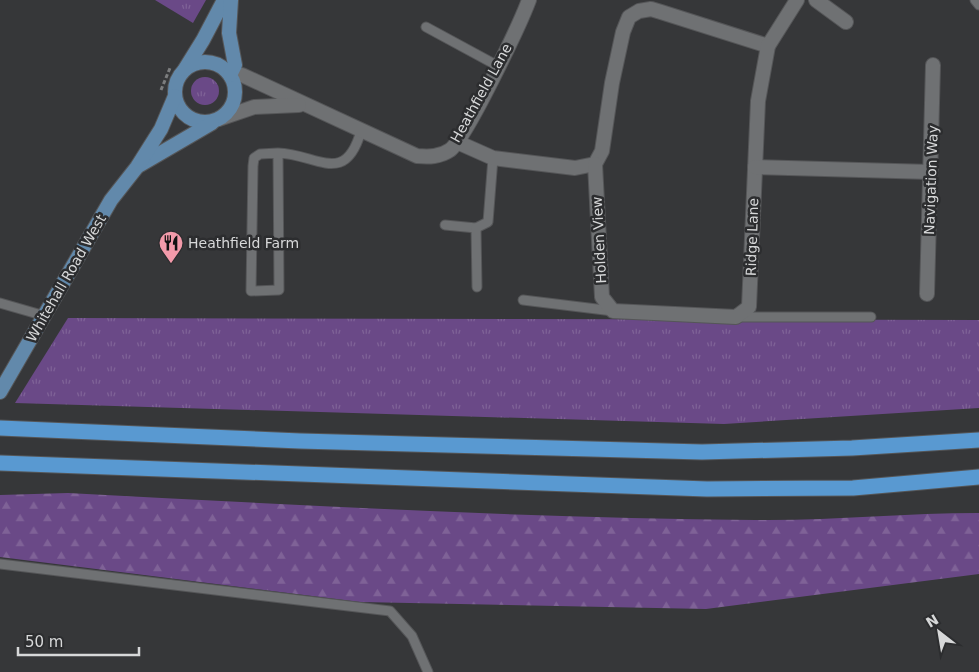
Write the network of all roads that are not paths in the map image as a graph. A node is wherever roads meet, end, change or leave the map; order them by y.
1 (224, 0) edge
2 (231, 0) edge
3 (529, 0) edge
4 (797, 0) edge
5 (816, 0) edge
6 (975, 0) edge
7 (652, 5) edge
8 (979, 5) edge
9 (846, 22) dead end
10 (426, 27) dead end
11 (768, 46) junction
12 (933, 65) dead end
13 (498, 66) junction
14 (185, 69) junction
15 (230, 75) junction
16 (175, 96) junction
17 (302, 104) junction
18 (218, 120) junction
19 (361, 131) junction
20 (458, 142) junction
21 (278, 153) junction
22 (493, 158) junction
23 (595, 164) junction
24 (137, 167) junction
25 (755, 167) junction
26 (931, 172) junction
27 (445, 225) dead end
28 (476, 228) junction
29 (477, 287) dead end
30 (927, 294) dead end
31 (523, 300) dead end
32 (0, 303) edge
33 (613, 311) junction
34 (45, 316) junction
35 (736, 317) junction
36 (871, 317) dead end
37 (0, 392) edge
38 (0, 428) edge
39 (979, 440) edge
40 (0, 463) edge
41 (979, 477) edge
42 (0, 564) edge
43 (428, 672) edge

1 - 14 main road
2 - 15 main road
3 - 13 street, Heathfield Lane
4 - 11 street
5 - 9 street
6 - 8 lane
7 - 11 street
7 - 23 street
10 - 13 lane
11 - 25 street, Ridge Lane
12 - 26 street, Navigation Way
13 - 20 street, Heathfield Lane
14 - 15 main road
14 - 16 main road
15 - 17 street, Heathfield Lane
15 - 18 main road
16 - 18 main road
16 - 24 main road, Whitehall Road West
17 - 18 street, Heathfield Lane
17 - 19 street, Heathfield Lane
18 - 24 main road, Whitehall Road West
19 - 20 street, Heathfield Lane
19 - 21 lane
20 - 22 street
21 - 21 lane
22 - 23 street
22 - 28 lane
23 - 33 street, Holden View
24 - 34 main road, Whitehall Road West
25 - 26 street
25 - 35 street, Ridge Lane
26 - 30 street, Navigation Way
27 - 28 lane
28 - 29 lane
31 - 33 lane
32 - 34 lane
33 - 35 street
34 - 37 main road, Whitehall Road West
35 - 36 lane
38 - 39 highway
40 - 41 highway
42 - 43 lane

